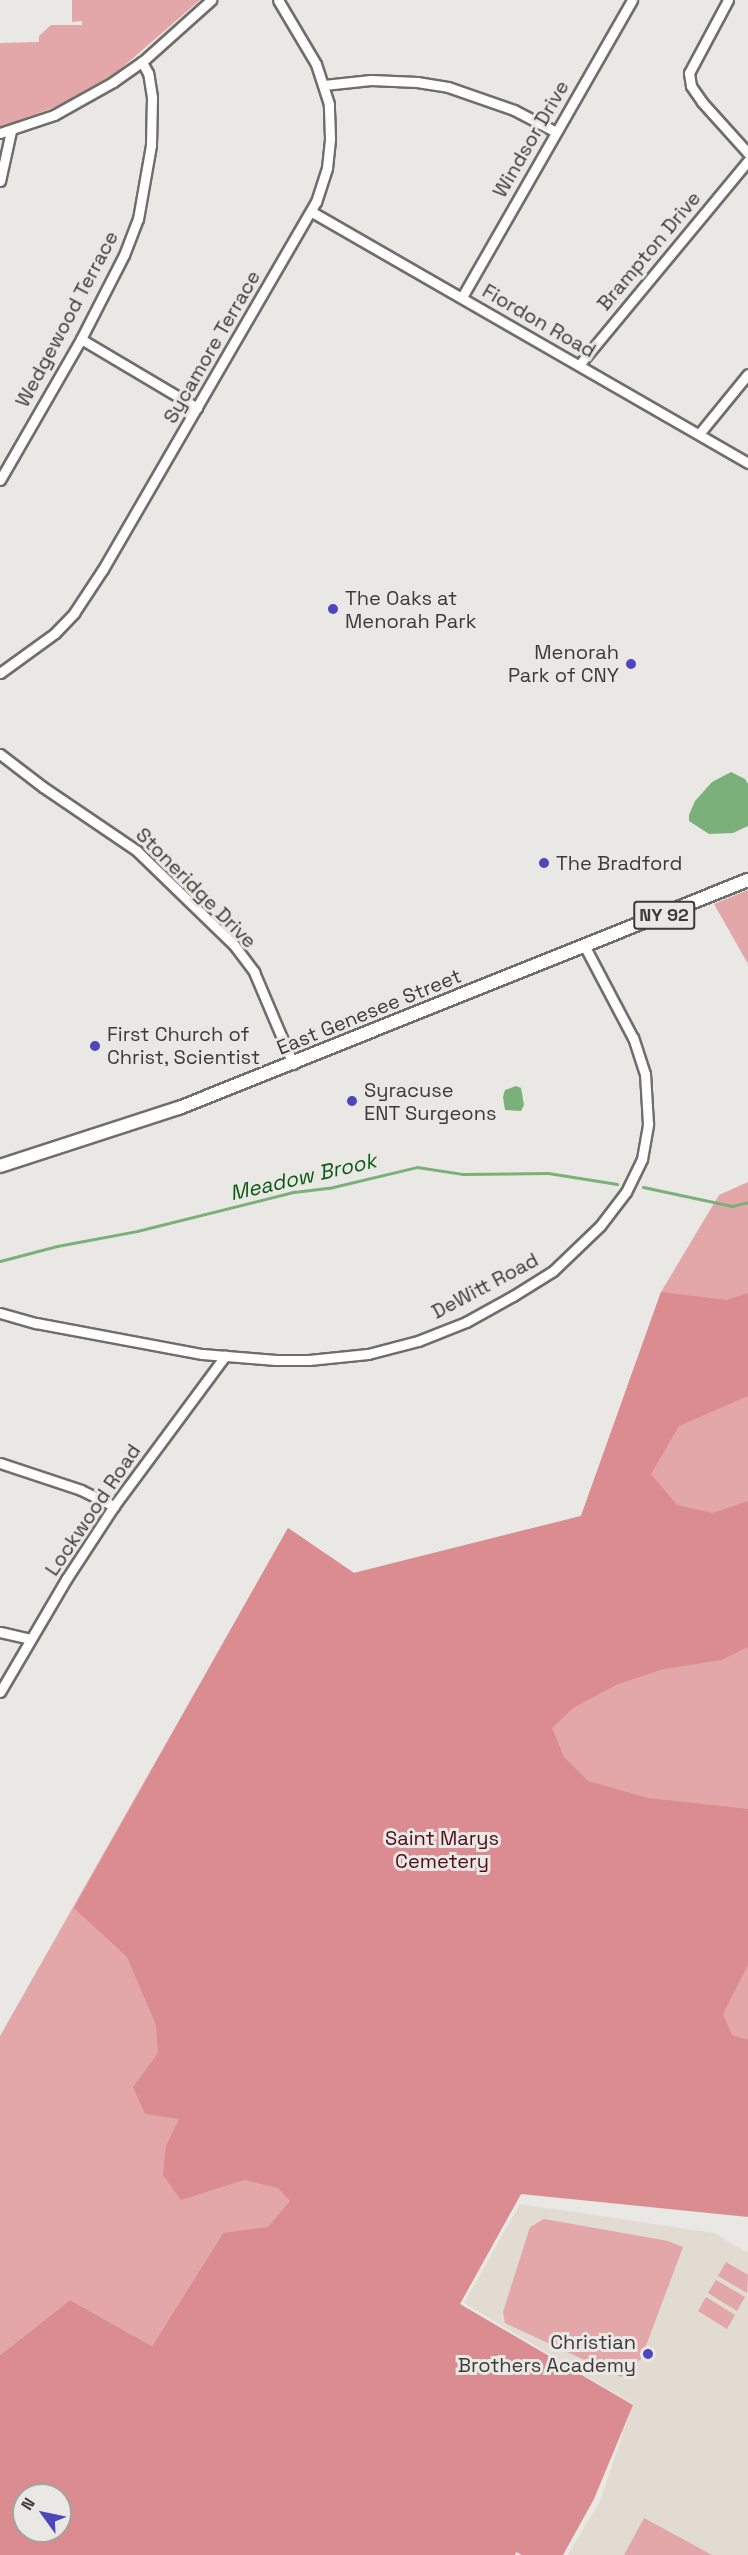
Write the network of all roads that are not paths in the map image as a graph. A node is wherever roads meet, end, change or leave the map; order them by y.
1 (211, 0) edge
2 (278, 0) edge
3 (632, 0) edge
4 (728, 0) edge
5 (142, 62) junction
6 (324, 85) junction
7 (11, 131) junction
8 (556, 132) junction
9 (0, 134) edge
10 (748, 153) edge
11 (748, 161) edge
12 (0, 181) edge
13 (312, 212) junction
14 (462, 297) junction
15 (81, 339) junction
16 (579, 365) junction
17 (748, 374) edge
18 (197, 408) junction
19 (699, 434) junction
20 (748, 463) edge
21 (0, 480) edge
22 (0, 673) edge
23 (0, 754) edge
24 (748, 880) edge
25 (585, 947) junction
26 (293, 1064) junction
27 (0, 1166) edge
28 (0, 1313) edge
29 (225, 1356) junction
30 (0, 1463) edge
31 (114, 1506) junction
32 (0, 1632) edge
33 (30, 1639) junction
34 (0, 1692) edge

1 - 5 street
2 - 6 street, Sycamore Terrace
3 - 8 street, Windsor Drive
4 - 10 street
5 - 7 street
5 - 15 street, Wedgewood Terrace
6 - 8 street
6 - 13 street, Sycamore Terrace
7 - 9 street
7 - 12 street
8 - 14 street, Windsor Drive
11 - 16 street, Brampton Drive
13 - 14 street, Fiordon Road
13 - 18 street, Sycamore Terrace
14 - 16 street, Fiordon Road
15 - 18 street
15 - 21 street, Wedgewood Terrace
16 - 19 street, Fiordon Road
17 - 19 street
18 - 22 street, Sycamore Terrace
19 - 20 street, Fiordon Road
23 - 26 street, Stoneridge Drive
24 - 25 main road, East Genesee Street / NY 92
25 - 26 main road, East Genesee Street / NY 92
25 - 29 street, DeWitt Road
26 - 27 main road, East Genesee Street / NY 92
28 - 29 street, DeWitt Road
29 - 31 street, Lockwood Road
30 - 31 street
31 - 33 street, Lockwood Road
32 - 33 street
33 - 34 street, Lockwood Road

